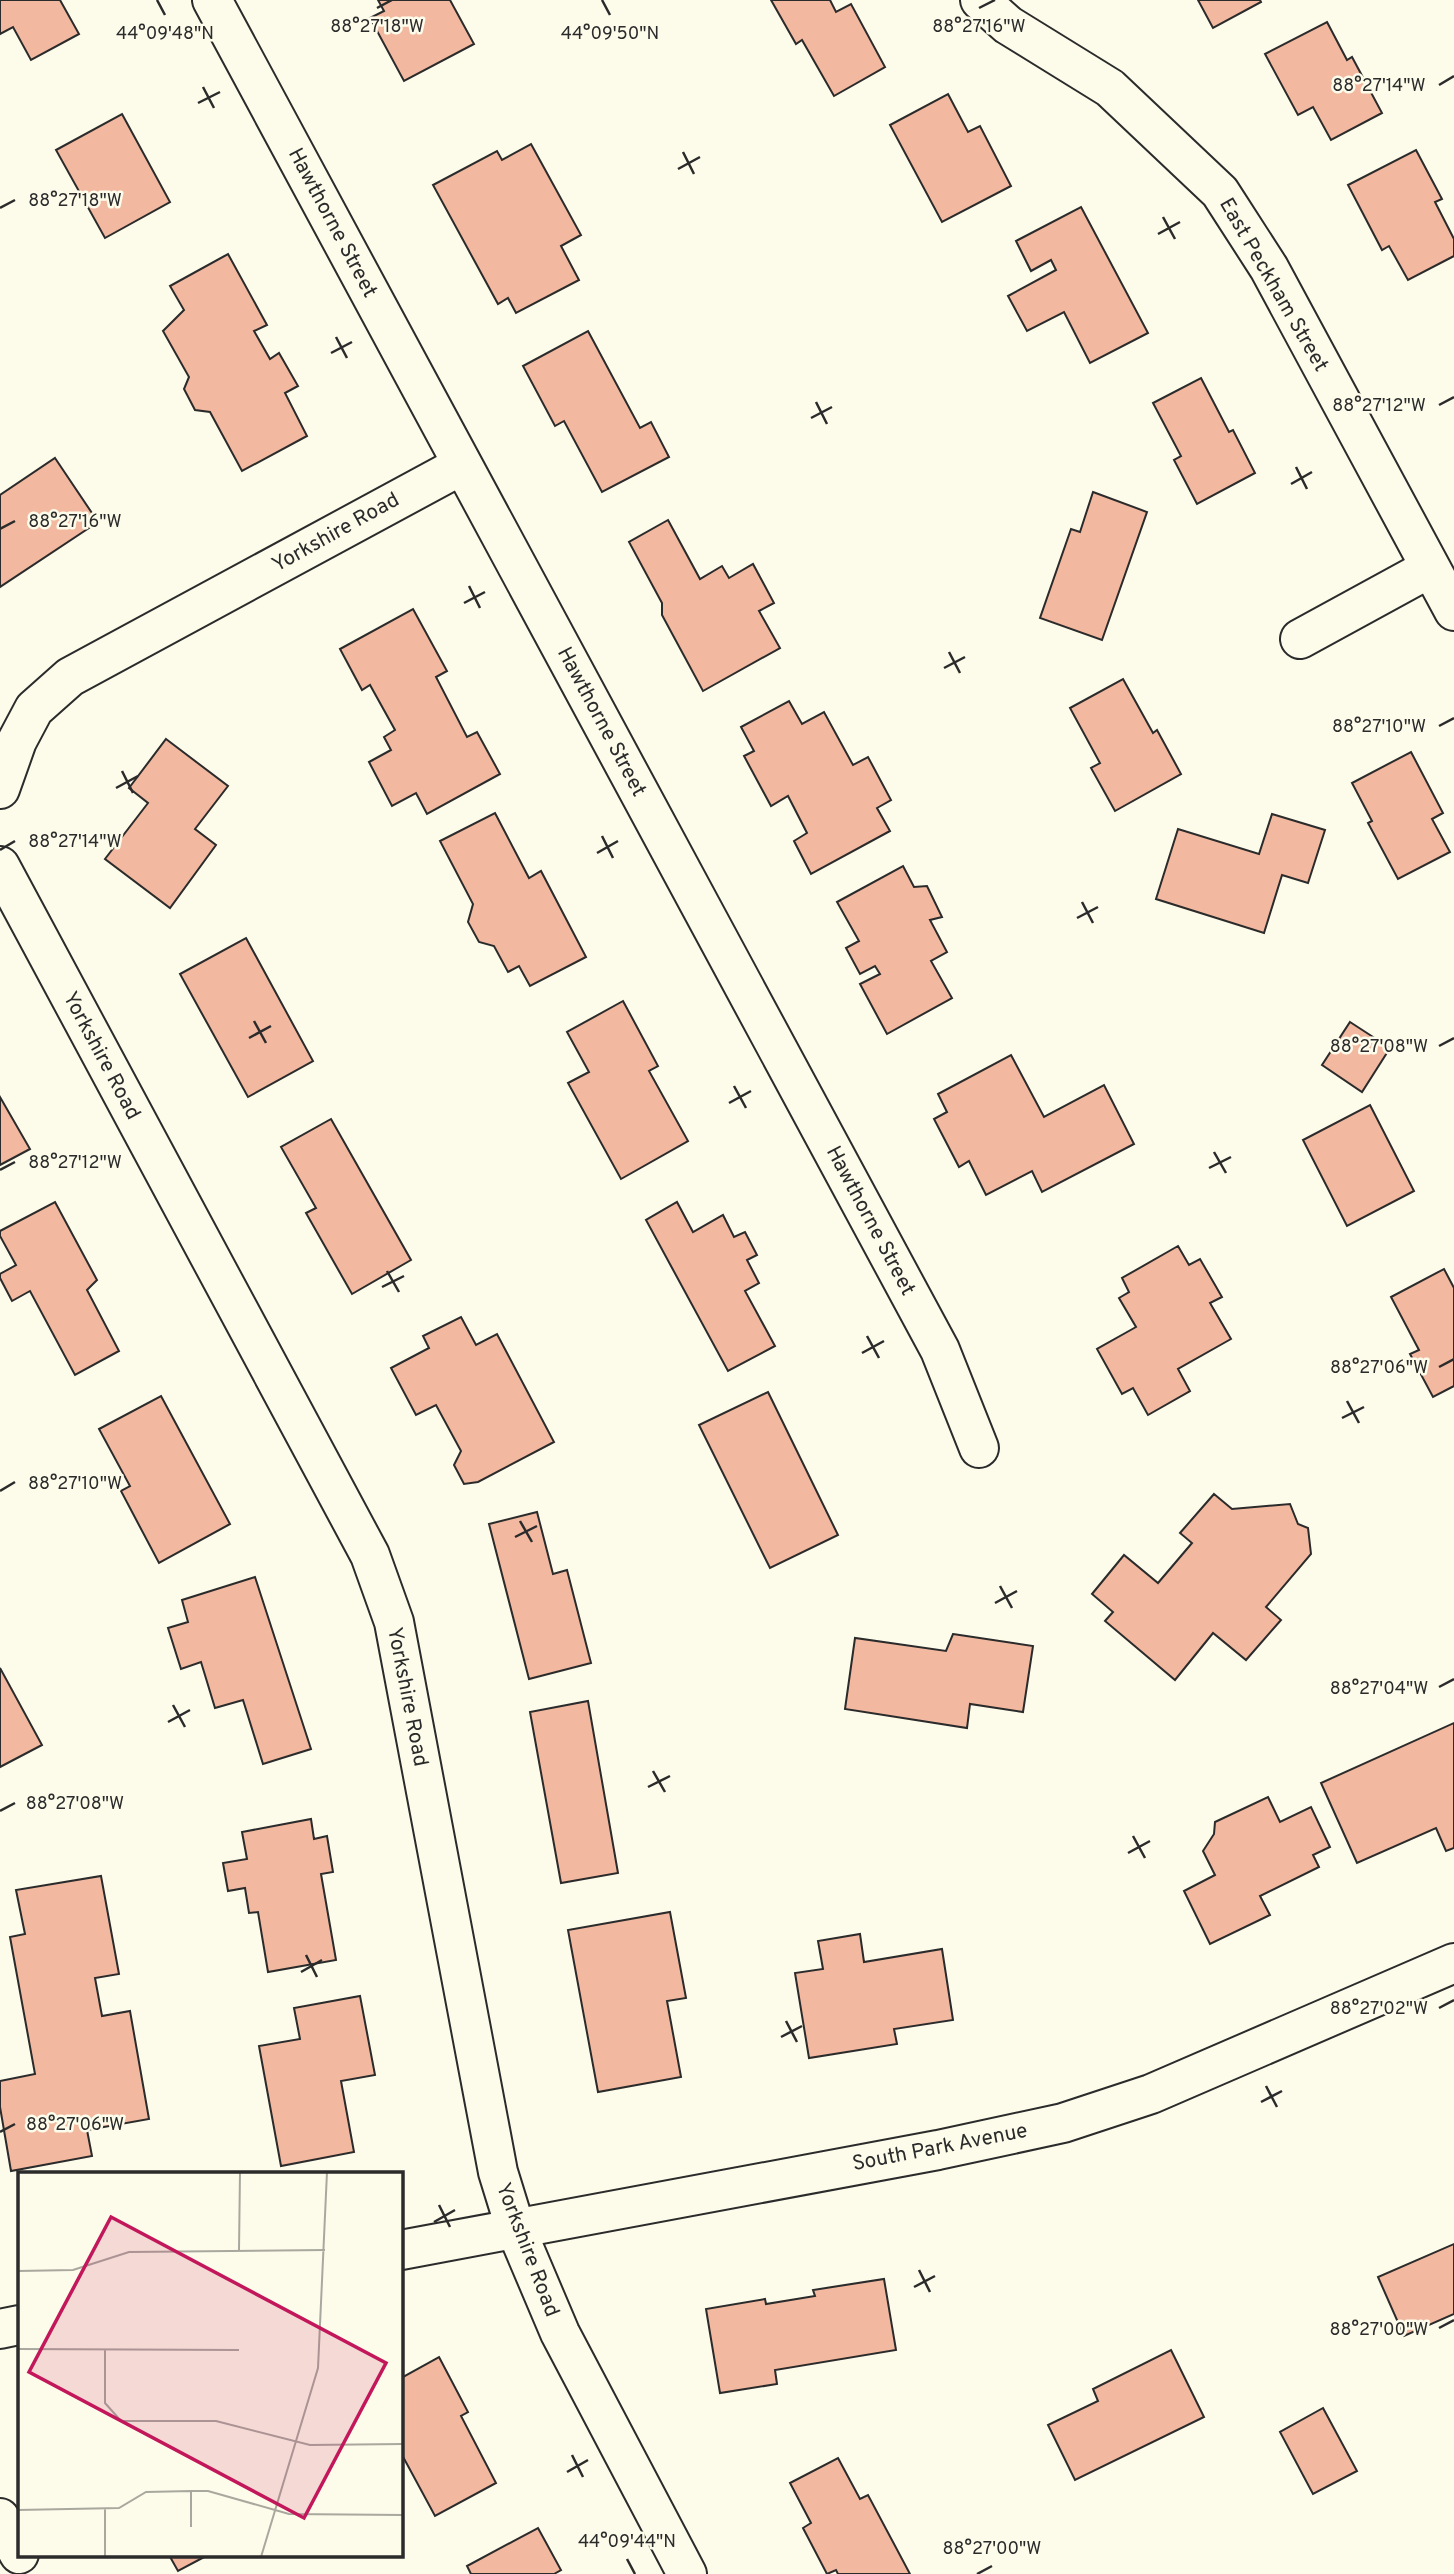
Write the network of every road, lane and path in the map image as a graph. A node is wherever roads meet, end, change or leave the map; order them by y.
1 (212, 0) edge
2 (980, 0) edge
3 (462, 465) junction
4 (1430, 568) junction
5 (1454, 611) edge
6 (1300, 639) dead end
7 (0, 789) edge
8 (0, 866) edge
9 (979, 1448) dead end
10 (1454, 1963) edge
11 (515, 2227) junction
12 (402, 2249) edge
13 (18, 2325) edge
14 (0, 2329) edge
15 (0, 2518) edge
16 (18, 2553) edge
17 (20, 2556) edge
18 (30, 2574) edge
19 (687, 2574) edge

1 - 3 street, Hawthorne Street
2 - 4 street, East Peckham Street
3 - 7 street, Yorkshire Road
3 - 9 street, Hawthorne Street
4 - 5 street, East Peckham Street
4 - 6 street
8 - 11 street, Yorkshire Road
10 - 11 street, South Park Avenue
11 - 12 street, South Park Avenue
11 - 19 street, Yorkshire Road
13 - 14 street
15 - 16 street
17 - 18 street

